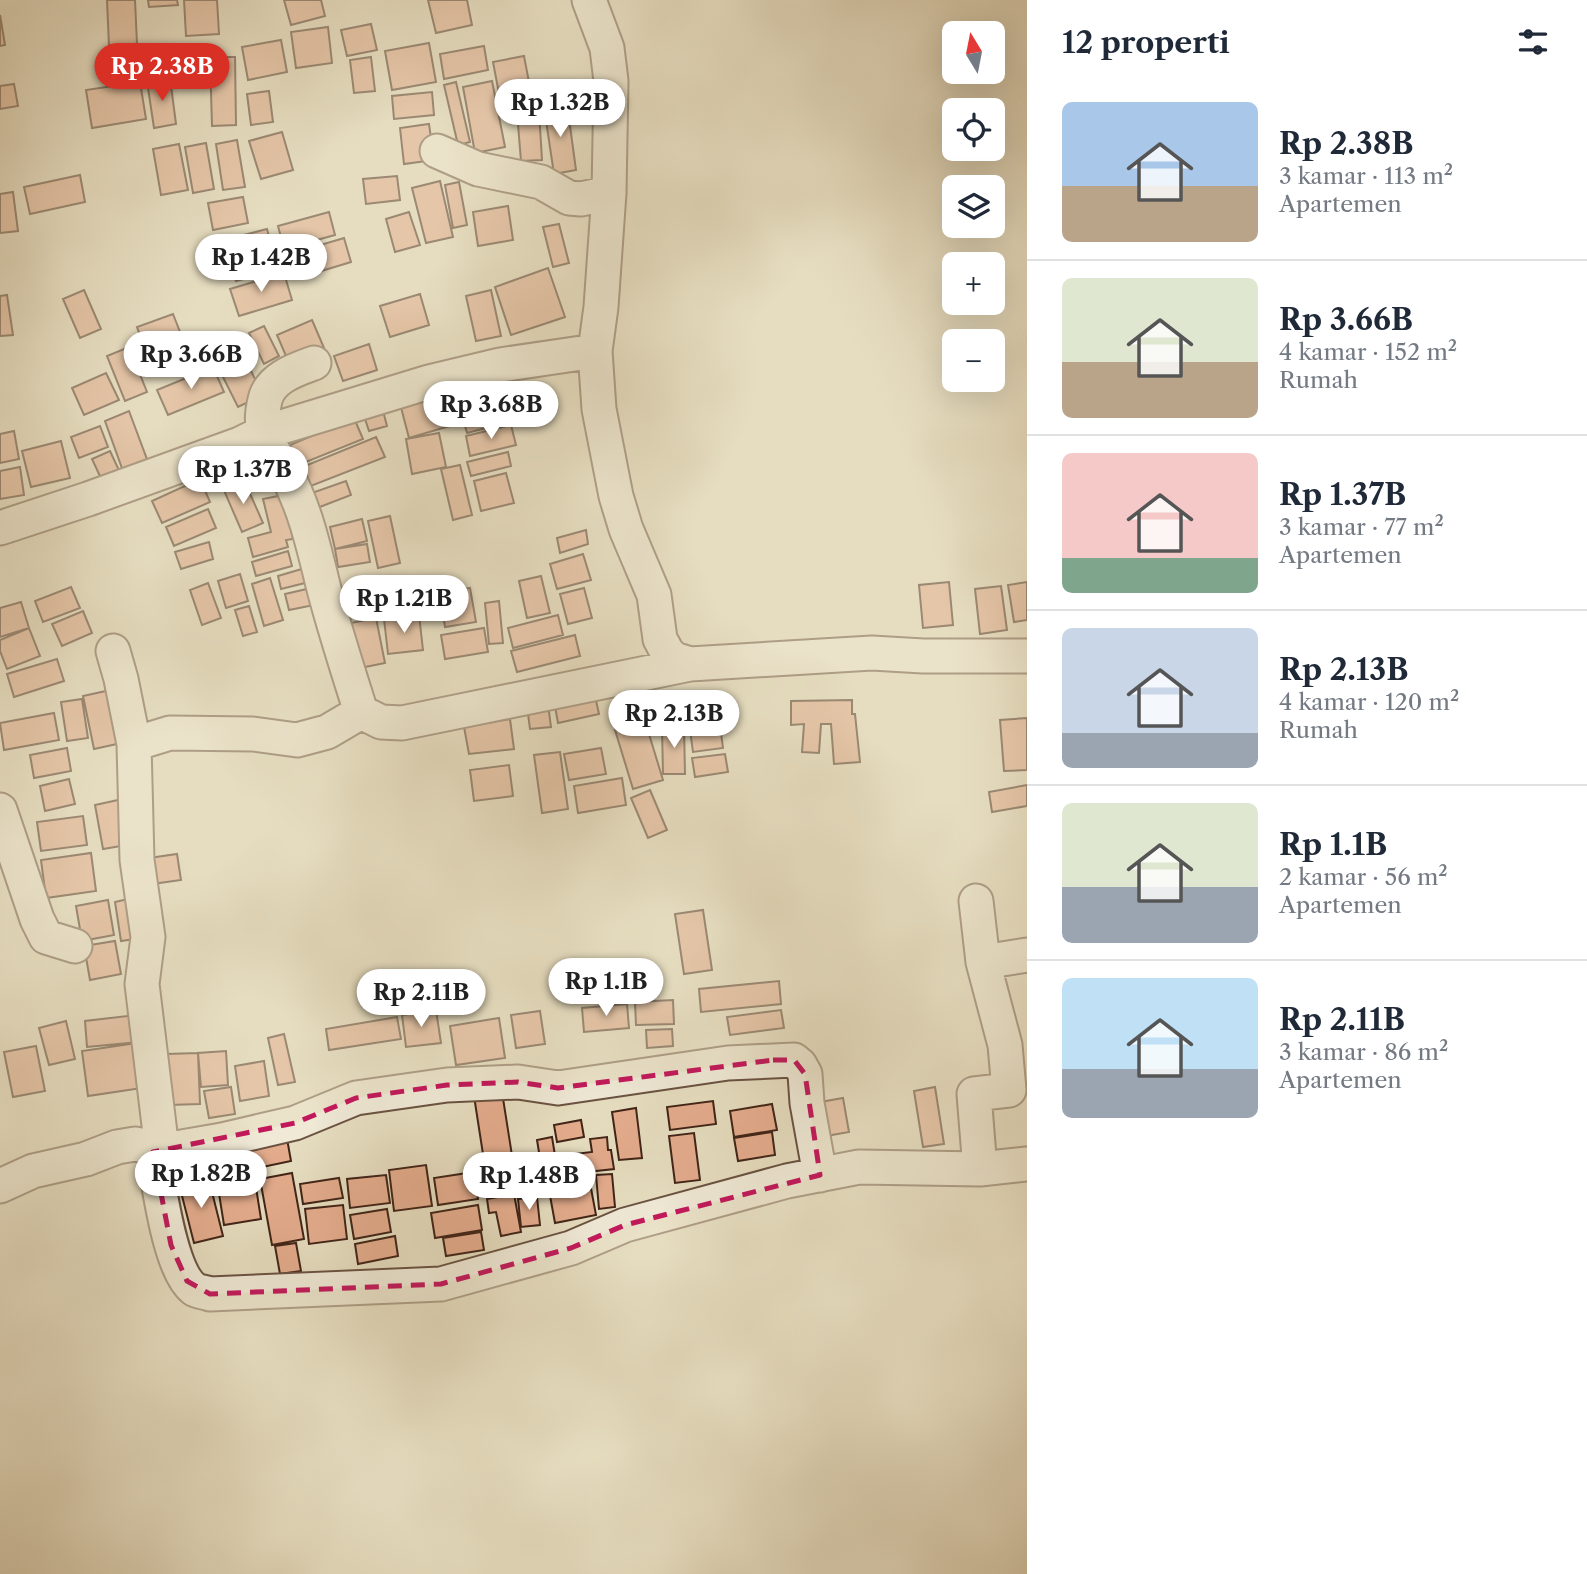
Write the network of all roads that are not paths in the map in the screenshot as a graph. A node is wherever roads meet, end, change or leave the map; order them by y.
1 (589, 0) edge
2 (437, 151) dead end
3 (609, 193) junction
4 (596, 351) junction
5 (314, 363) dead end
6 (262, 433) junction
7 (0, 528) edge
8 (113, 651) dead end
9 (1027, 656) edge
10 (690, 664) junction
11 (360, 712) junction
12 (134, 744) junction
13 (0, 810) edge
14 (976, 901) dead end
15 (75, 946) dead end
16 (1027, 956) edge
17 (983, 962) junction
18 (158, 1151) junction
19 (1027, 1164) edge
20 (980, 1170) junction
21 (820, 1175) junction
22 (0, 1185) edge

1 - 3 street
2 - 3 street
3 - 4 street
4 - 6 street
4 - 10 street
5 - 6 street
6 - 7 street
6 - 11 street
8 - 12 street
9 - 10 street
10 - 11 street
11 - 12 street
12 - 18 street
13 - 15 street
14 - 17 street
16 - 17 street
17 - 20 street
18 - 21 street
18 - 21 street
18 - 22 street
19 - 20 street
20 - 21 street

